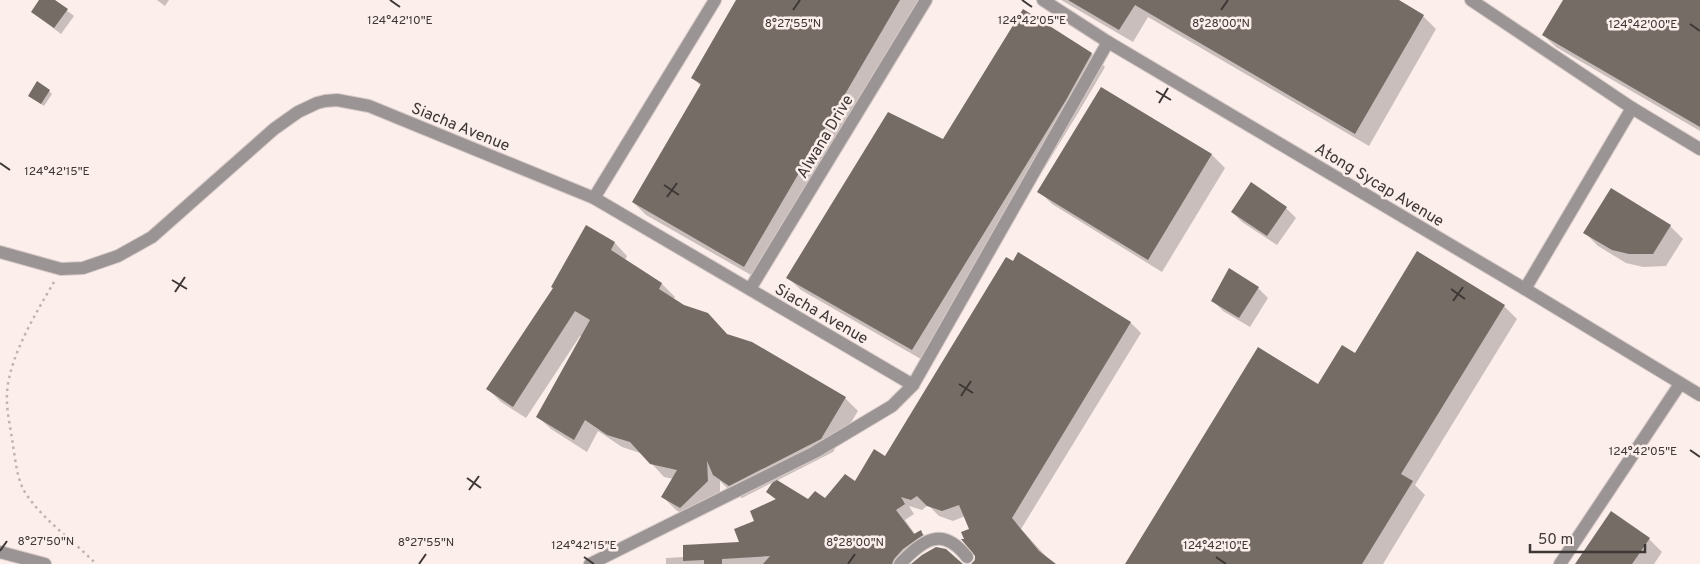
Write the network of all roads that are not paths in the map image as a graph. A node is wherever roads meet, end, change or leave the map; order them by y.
1 (715, 0) edge
2 (926, 0) edge
3 (1043, 0) edge
4 (1471, 0) edge
5 (1108, 42) junction
6 (1632, 108) junction
7 (1700, 149) edge
8 (594, 198) junction
9 (0, 252) edge
10 (750, 289) junction
11 (1525, 289) junction
12 (1680, 384) junction
13 (913, 385) junction
14 (1700, 395) edge
15 (0, 552) edge
16 (967, 557) dead end
17 (45, 564) edge
18 (590, 564) edge
19 (900, 564) edge
20 (1560, 564) edge

1 - 8 street
2 - 10 street, Alwana Drive
3 - 5 street, Atong Sycap Avenue
4 - 6 street
5 - 11 street, Atong Sycap Avenue
5 - 13 street
6 - 7 street
6 - 11 street
8 - 9 street, Siacha Avenue
8 - 10 street, Siacha Avenue
10 - 13 street, Siacha Avenue
11 - 12 street, Atong Sycap Avenue
12 - 14 street, Atong Sycap Avenue
12 - 20 street
13 - 18 street
15 - 17 street
16 - 19 street

